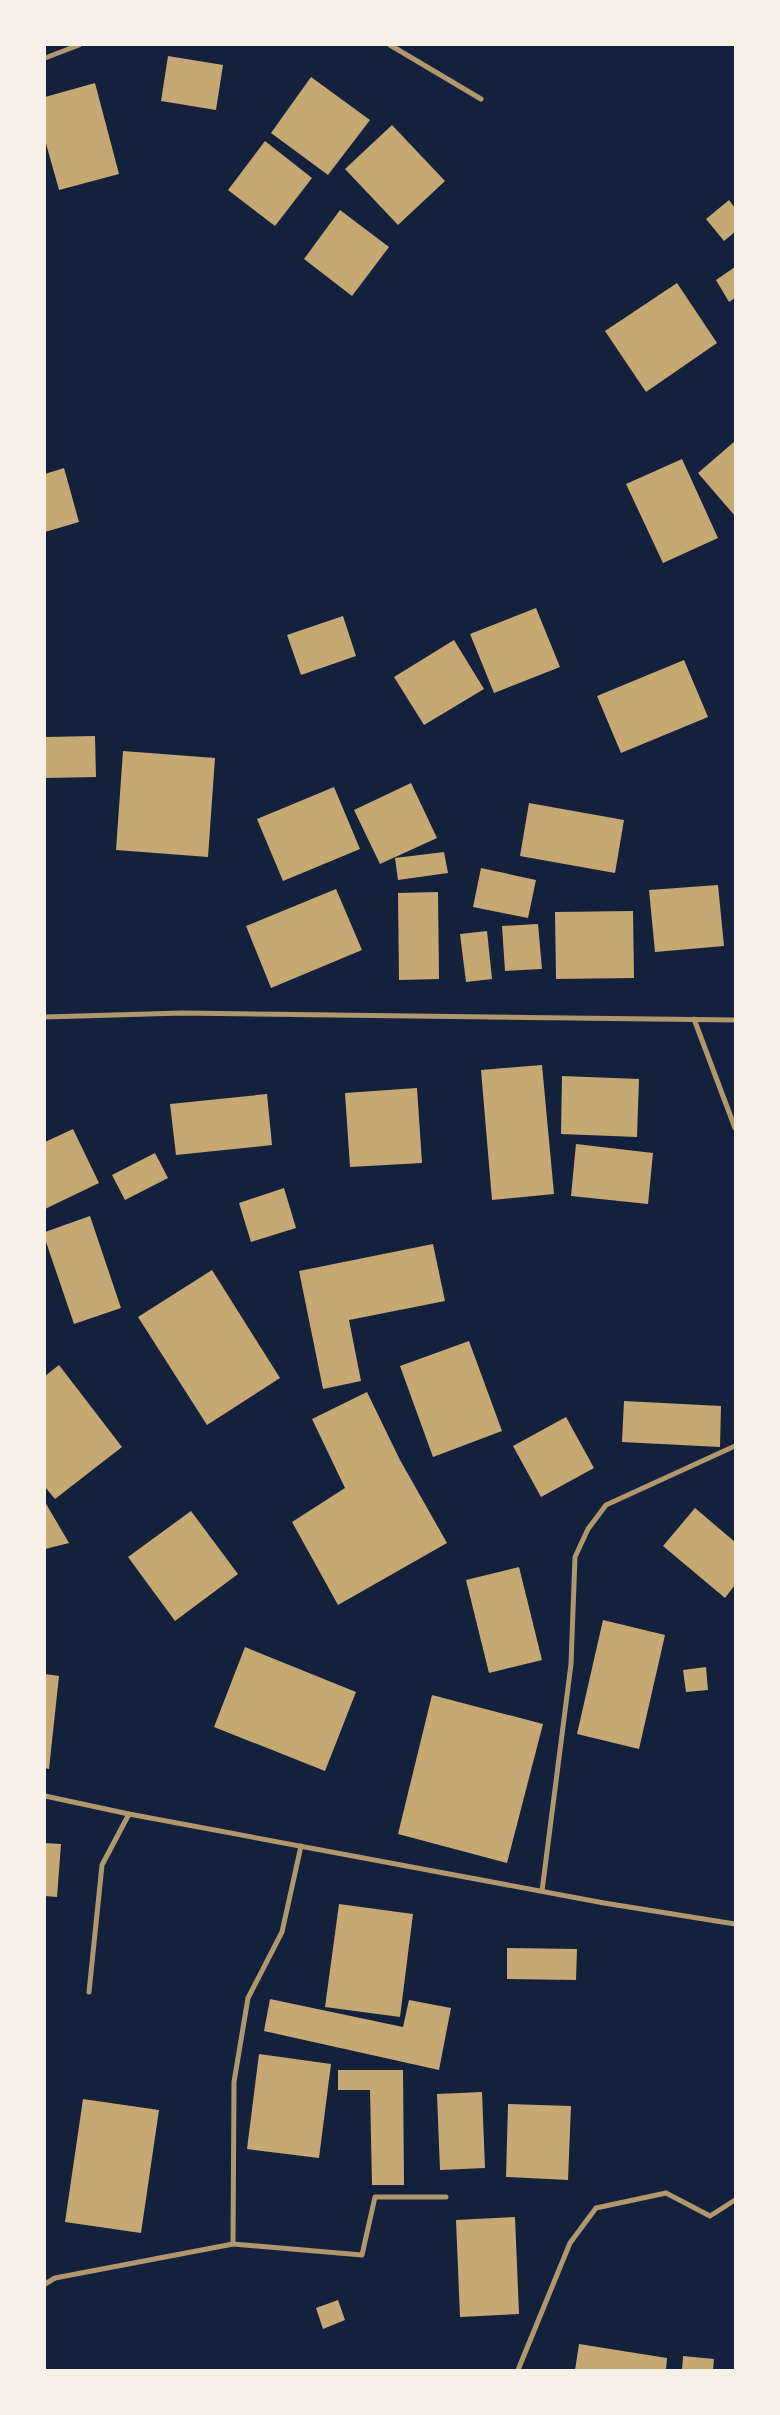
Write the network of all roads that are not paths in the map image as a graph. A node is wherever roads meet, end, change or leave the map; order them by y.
1 (79, 45) edge
2 (390, 45) edge
3 (45, 58) edge
4 (481, 98) dead end
5 (45, 1017) edge
6 (694, 1019) junction
7 (735, 1020) edge
8 (735, 1128) edge
9 (735, 1446) edge
10 (45, 1796) edge
11 (129, 1814) junction
12 (301, 1846) junction
13 (542, 1891) junction
14 (735, 1924) edge
15 (89, 1992) dead end
16 (446, 2196) dead end
17 (735, 2200) edge
18 (233, 2244) junction
19 (45, 2284) edge
20 (518, 2370) edge

1 - 3 street
2 - 4 street
5 - 6 street
6 - 7 street
6 - 8 street
9 - 13 street
10 - 11 street
11 - 12 street
11 - 15 street
12 - 13 street
12 - 18 street
13 - 14 street
16 - 18 street
17 - 20 street
18 - 19 street

